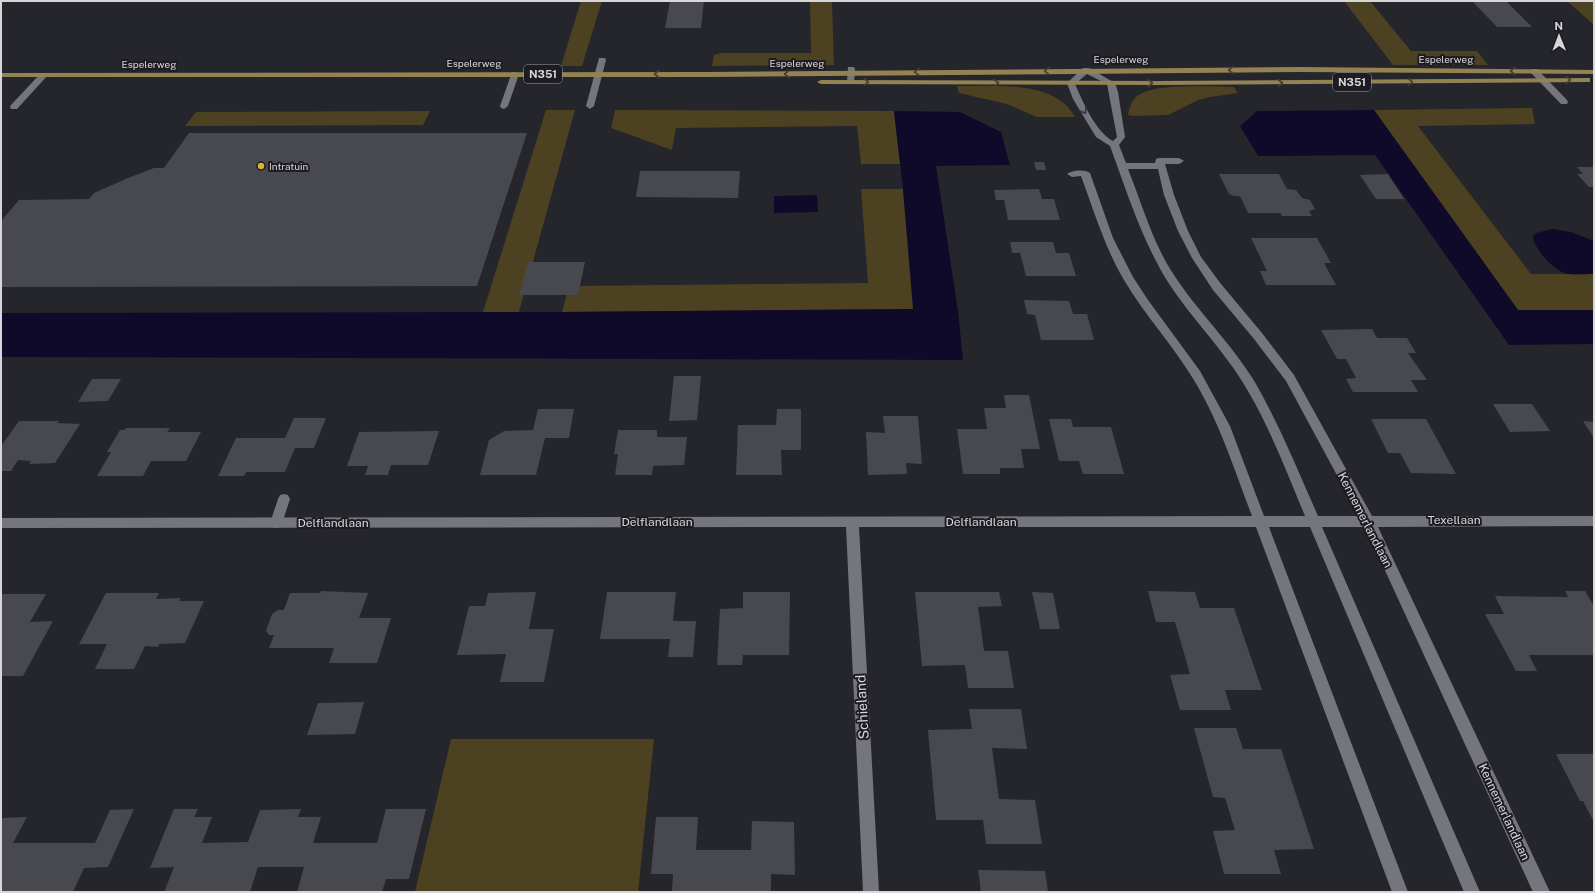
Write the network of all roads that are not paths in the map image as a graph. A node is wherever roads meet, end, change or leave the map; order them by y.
1 (602, 60) dead end
2 (1086, 70) junction
3 (1534, 71) junction
4 (1594, 72) edge
5 (1, 75) edge
6 (44, 75) junction
7 (851, 75) junction
8 (514, 78) junction
9 (598, 78) junction
10 (1543, 80) junction
11 (1594, 80) edge
12 (1, 82) edge
13 (37, 82) junction
14 (1071, 83) junction
15 (1111, 83) junction
16 (1564, 102) dead end
17 (504, 106) dead end
18 (590, 106) dead end
19 (14, 107) dead end
20 (1114, 145) junction
21 (1179, 161) dead end
22 (1121, 166) junction
23 (1161, 166) junction
24 (1072, 174) dead end
25 (284, 499) dead end
26 (1368, 520) junction
27 (852, 521) junction
28 (1260, 521) junction
29 (1314, 521) junction
30 (1594, 521) edge
31 (276, 523) junction
32 (1, 524) edge
33 (871, 892) edge
34 (1400, 892) edge
35 (1472, 892) edge
36 (1542, 892) edge

1 - 9 street
3 -> 2 main road, Espelerweg / N351
2 -> 7 main road, Espelerweg / N351
2 - 14 street
2 - 15 street
3 - 4 main road, Espelerweg / N351
3 - 10 street
5 - 6 main road, Espelerweg / N351
6 - 8 main road, Espelerweg / N351
6 - 13 street
7 - 9 main road, Espelerweg / N351
7 -> 14 main road, Espelerweg / N351
8 - 9 main road, Espelerweg / N351
8 - 13 main road, Espelerweg / N351
8 - 17 street
9 - 18 street
10 -> 11 main road, Espelerweg / N351
15 -> 10 main road, Espelerweg / N351
10 - 16 street
12 - 13 main road, Espelerweg / N351
13 - 19 street
14 - 15 main road, Espelerweg / N351
14 -> 20 street
15 - 20 street
20 - 22 street
21 - 23 street
22 - 23 street
22 - 29 street
23 - 26 street, Kennemerlandlaan
24 - 28 street
25 - 31 street
26 - 29 street, Texellaan
26 - 30 street, Texellaan
26 - 36 street, Kennemerlandlaan
27 - 28 street, Delflandlaan
27 - 31 street, Delflandlaan
27 - 33 street, Schieland
28 - 29 street, Delflandlaan
28 - 34 street
29 - 35 street
31 - 32 street, Delflandlaan

